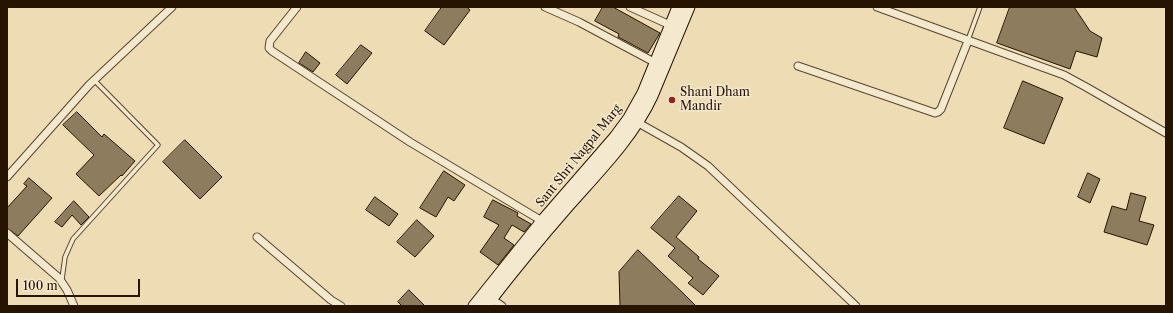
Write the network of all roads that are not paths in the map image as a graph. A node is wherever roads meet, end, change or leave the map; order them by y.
1 (172, 7) edge
2 (297, 7) edge
3 (545, 7) edge
4 (630, 7) edge
5 (678, 7) edge
6 (689, 7) edge
7 (877, 7) edge
8 (980, 7) edge
9 (670, 25) junction
10 (968, 41) junction
11 (654, 62) junction
12 (798, 66) dead end
13 (94, 80) junction
14 (633, 120) junction
15 (1166, 133) edge
16 (7, 177) edge
17 (542, 221) junction
18 (7, 232) edge
19 (257, 237) dead end
20 (61, 281) junction
21 (489, 302) edge
22 (74, 306) edge
23 (341, 306) edge
24 (474, 306) edge
25 (502, 306) edge
26 (856, 306) edge

1 - 13 street
2 - 17 street
3 - 11 street
4 - 9 street
5 - 9 main road, Sant Shri Nagpal Marg
6 - 14 main road, Sant Shri Nagpal Marg
7 - 10 street
8 - 10 lane
9 - 11 main road, Sant Shri Nagpal Marg
10 - 12 street
10 - 15 street
11 - 14 main road, Sant Shri Nagpal Marg
13 - 16 street
13 - 20 lane
14 - 17 main road, Sant Shri Nagpal Marg
14 - 21 main road, Sant Shri Nagpal Marg
14 - 26 street
17 - 24 main road, Sant Shri Nagpal Marg
18 - 20 street
19 - 23 street
20 - 22 street
21 - 25 street

